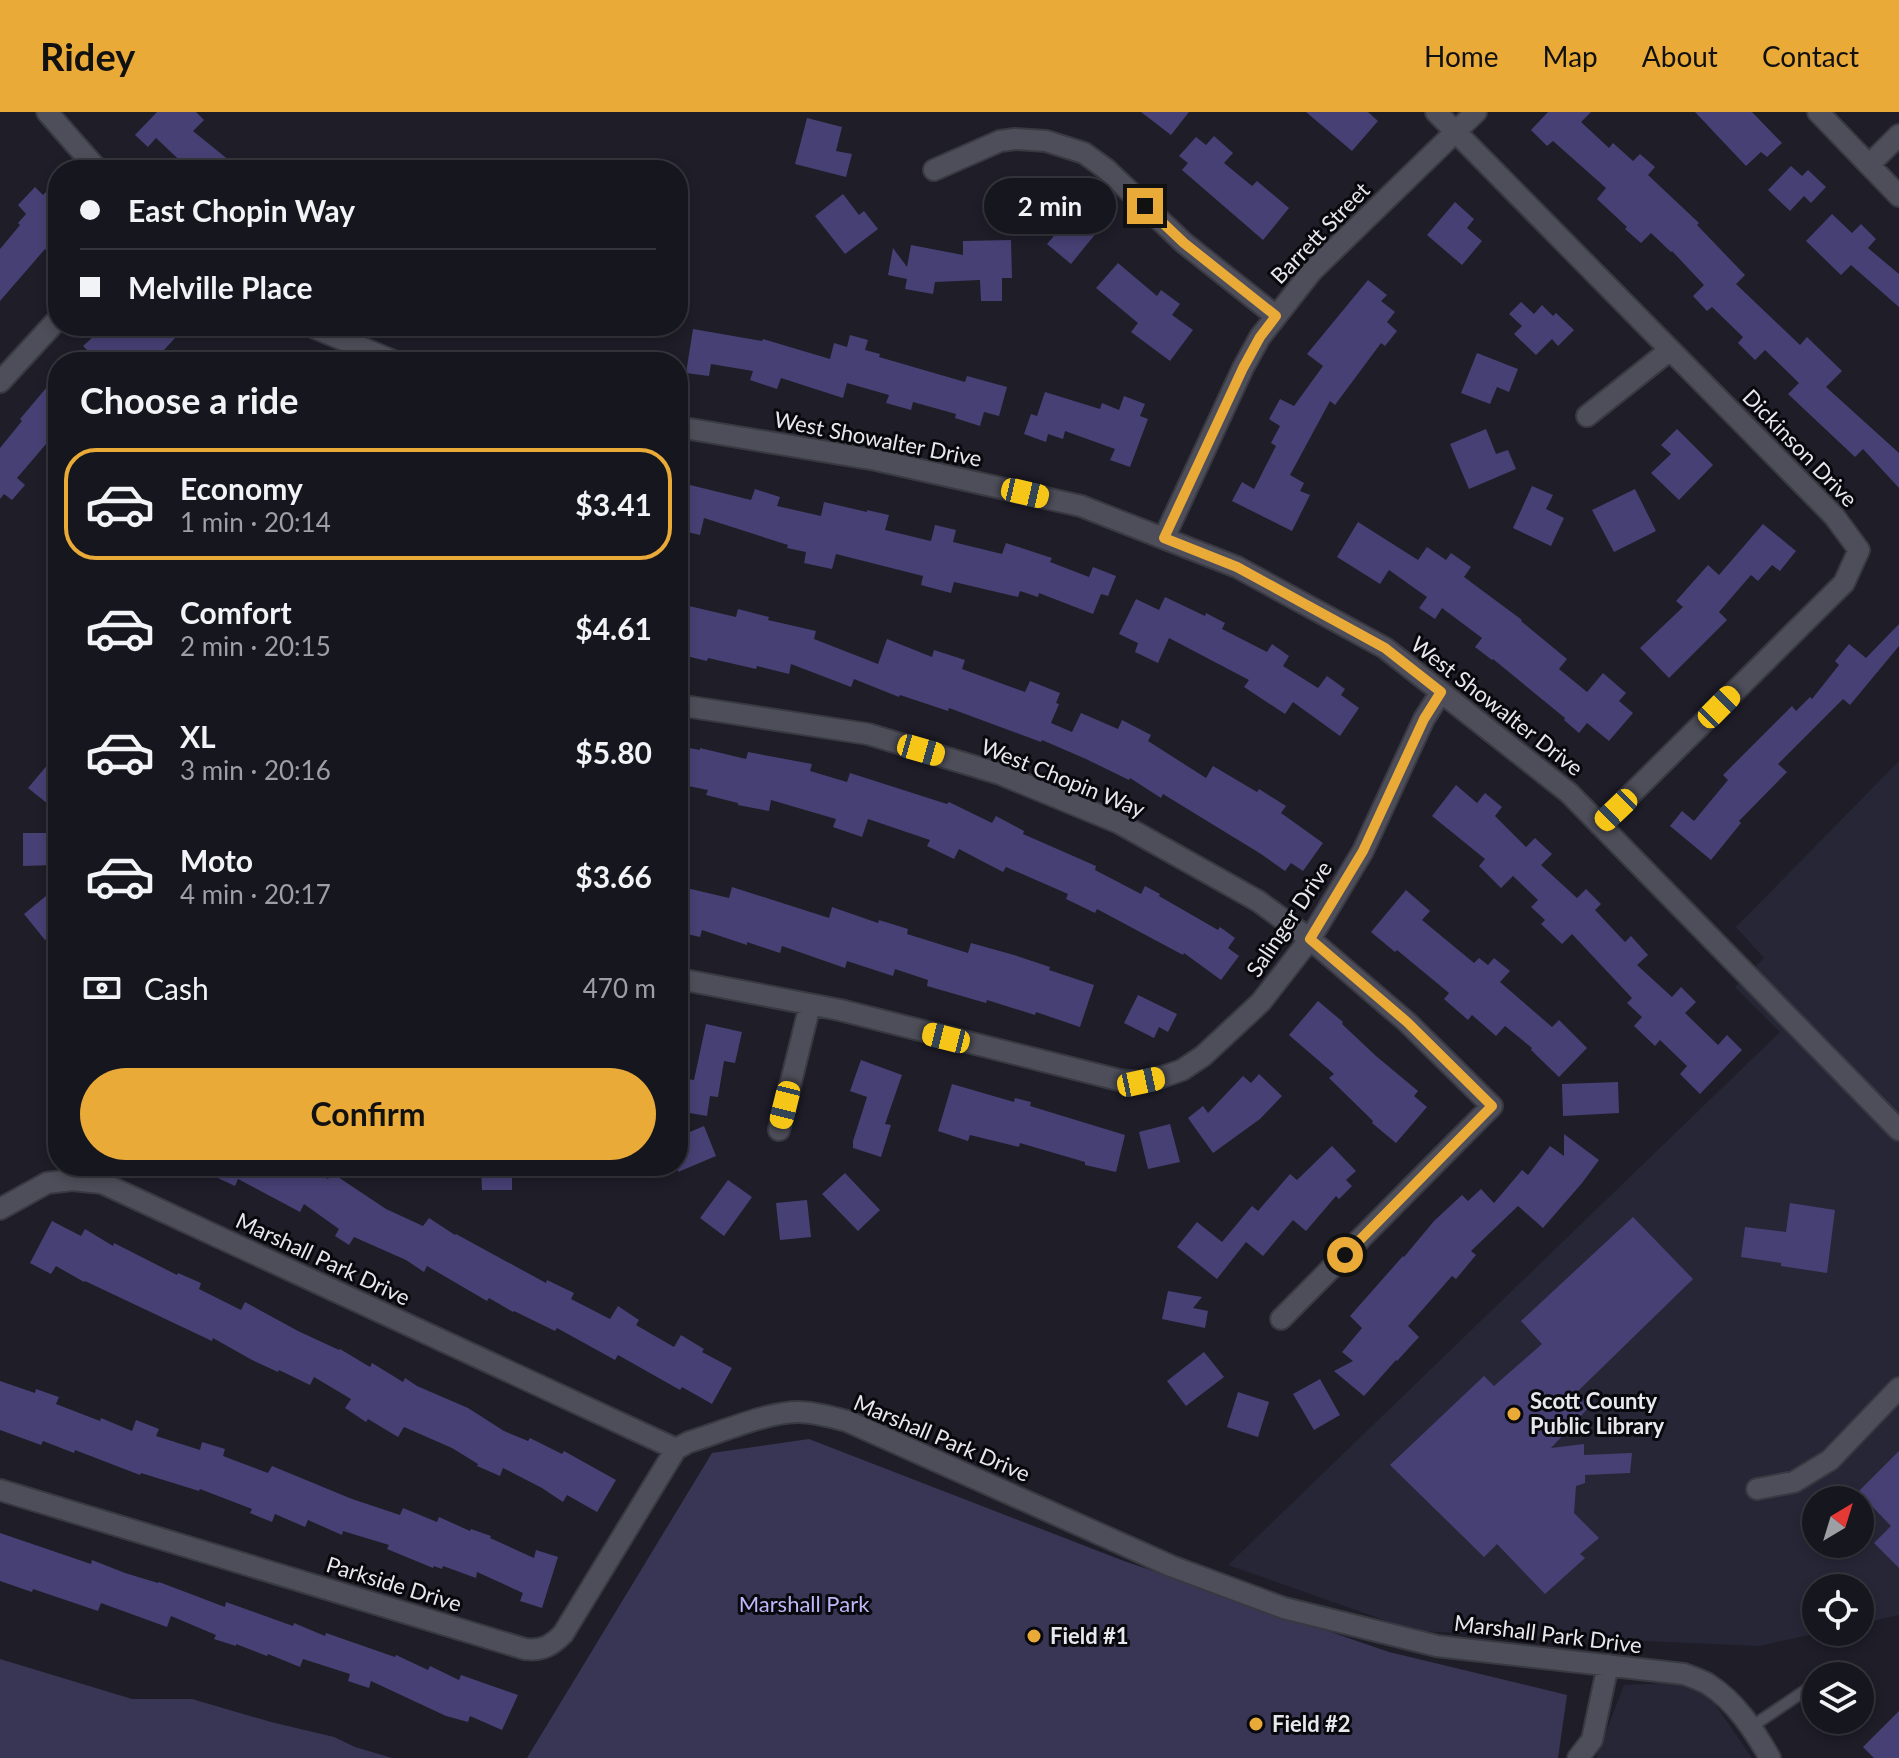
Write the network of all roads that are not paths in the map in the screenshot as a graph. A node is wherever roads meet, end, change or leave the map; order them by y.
1 (47, 112) edge
2 (1436, 112) edge
3 (1476, 112) edge
4 (1818, 112) edge
5 (1455, 132) junction
6 (1899, 135) edge
7 (89, 160) edge
8 (1869, 165) junction
9 (934, 170) dead end
10 (1899, 196) edge
11 (1276, 316) junction
12 (48, 330) edge
13 (334, 336) edge
14 (1670, 350) junction
15 (372, 352) edge
16 (0, 382) edge
17 (1587, 416) dead end
18 (688, 429) edge
19 (1164, 538) junction
20 (1441, 692) junction
21 (688, 707) edge
22 (1600, 825) junction
23 (1310, 939) junction
24 (688, 982) edge
25 (810, 1005) junction
26 (779, 1130) dead end
27 (1899, 1130) edge
28 (0, 1209) edge
29 (1281, 1319) dead end
30 (1899, 1388) edge
31 (676, 1449) junction
32 (1757, 1489) dead end
33 (0, 1490) edge
34 (1608, 1665) junction
35 (1802, 1693) edge
36 (1751, 1727) junction
37 (1578, 1758) edge
38 (1770, 1758) edge

1 - 7 street
2 - 5 street, Dickinson Drive
3 - 5 street, Barrett Street
4 - 8 street
5 - 11 street, Barrett Street
5 - 14 street, Dickinson Drive
6 - 8 street
8 - 10 street
9 - 11 street
11 - 19 street, Barrett Street
12 - 16 street
13 - 15 street
14 - 17 street
14 - 22 street, Dickinson Drive
18 - 19 street, West Showalter Drive
19 - 20 street, West Showalter Drive
20 - 22 street, West Showalter Drive
20 - 23 street, Salinger Drive
21 - 23 street, West Chopin Way
22 - 27 street, West Showalter Drive
23 - 25 street, Salinger Drive
23 - 29 street, West Chopin Way
24 - 25 street, Salinger Drive
25 - 26 street
28 - 31 street, Marshall Park Drive
30 - 32 street
31 - 33 street, Parkside Drive
31 - 34 street, Marshall Park Drive
34 - 36 street, Marshall Park Drive
34 - 37 street
35 - 36 lane
36 - 38 street, Marshall Park Drive

